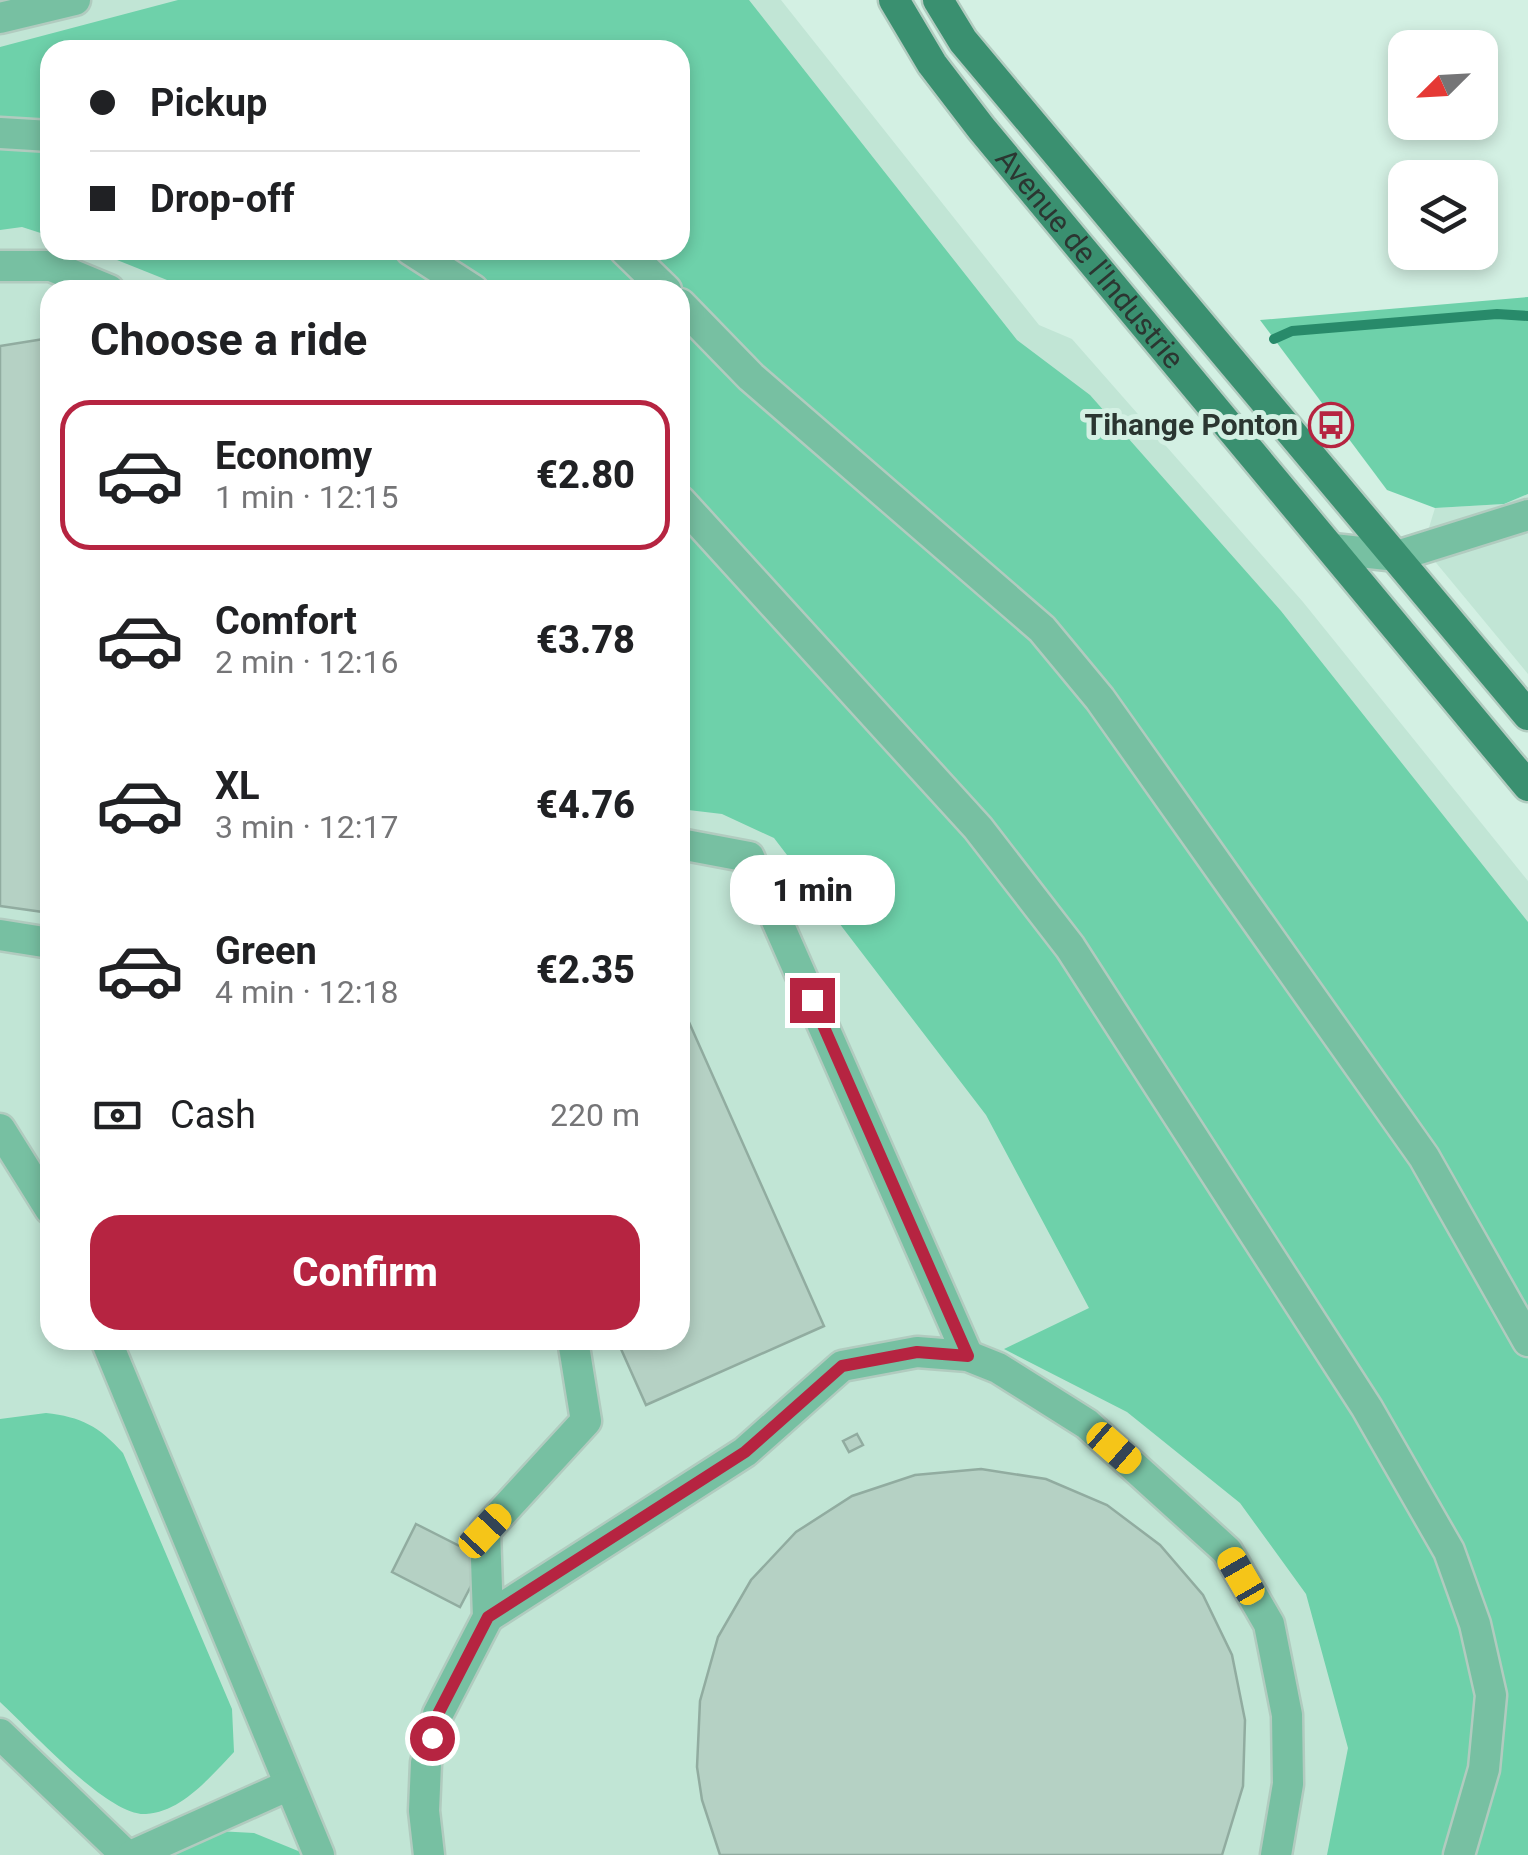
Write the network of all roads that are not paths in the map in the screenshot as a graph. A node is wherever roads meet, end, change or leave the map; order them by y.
1 (75, 0) edge
2 (894, 0) edge
3 (938, 0) edge
4 (0, 18) edge
5 (0, 133) edge
6 (40, 135) edge
7 (426, 260) edge
8 (635, 260) edge
9 (0, 266) edge
10 (85, 280) edge
11 (458, 280) edge
12 (656, 280) edge
13 (690, 314) edge
14 (690, 512) edge
15 (1528, 514) edge
16 (1334, 549) junction
17 (1397, 556) junction
18 (1528, 715) edge
19 (1528, 786) edge
20 (690, 846) edge
21 (0, 935) edge
22 (40, 941) edge
23 (0, 1129) edge
24 (40, 1192) edge
25 (1528, 1340) edge
26 (110, 1350) edge
27 (575, 1350) edge
28 (968, 1356) junction
29 (488, 1617) junction
30 (0, 1734) edge
31 (290, 1785) junction
32 (130, 1855) edge
33 (320, 1855) edge
34 (429, 1855) edge
35 (1276, 1855) edge
36 (1459, 1855) edge

1 - 4 street
2 - 16 main road, Avenue de l'Industrie
3 - 17 main road, Avenue de l'Industrie
5 - 6 street
7 - 11 street
8 - 12 street
9 - 10 street
13 - 25 street
14 - 36 street
15 - 17 street
16 - 17 street
16 - 19 main road, Avenue de l'Industrie
17 - 18 main road, Avenue de l'Industrie
20 - 28 street
21 - 22 street
23 - 24 street
26 - 31 street
27 - 29 street
28 - 29 street
28 - 35 street
29 - 34 street
30 - 32 street
31 - 32 street
31 - 33 street

